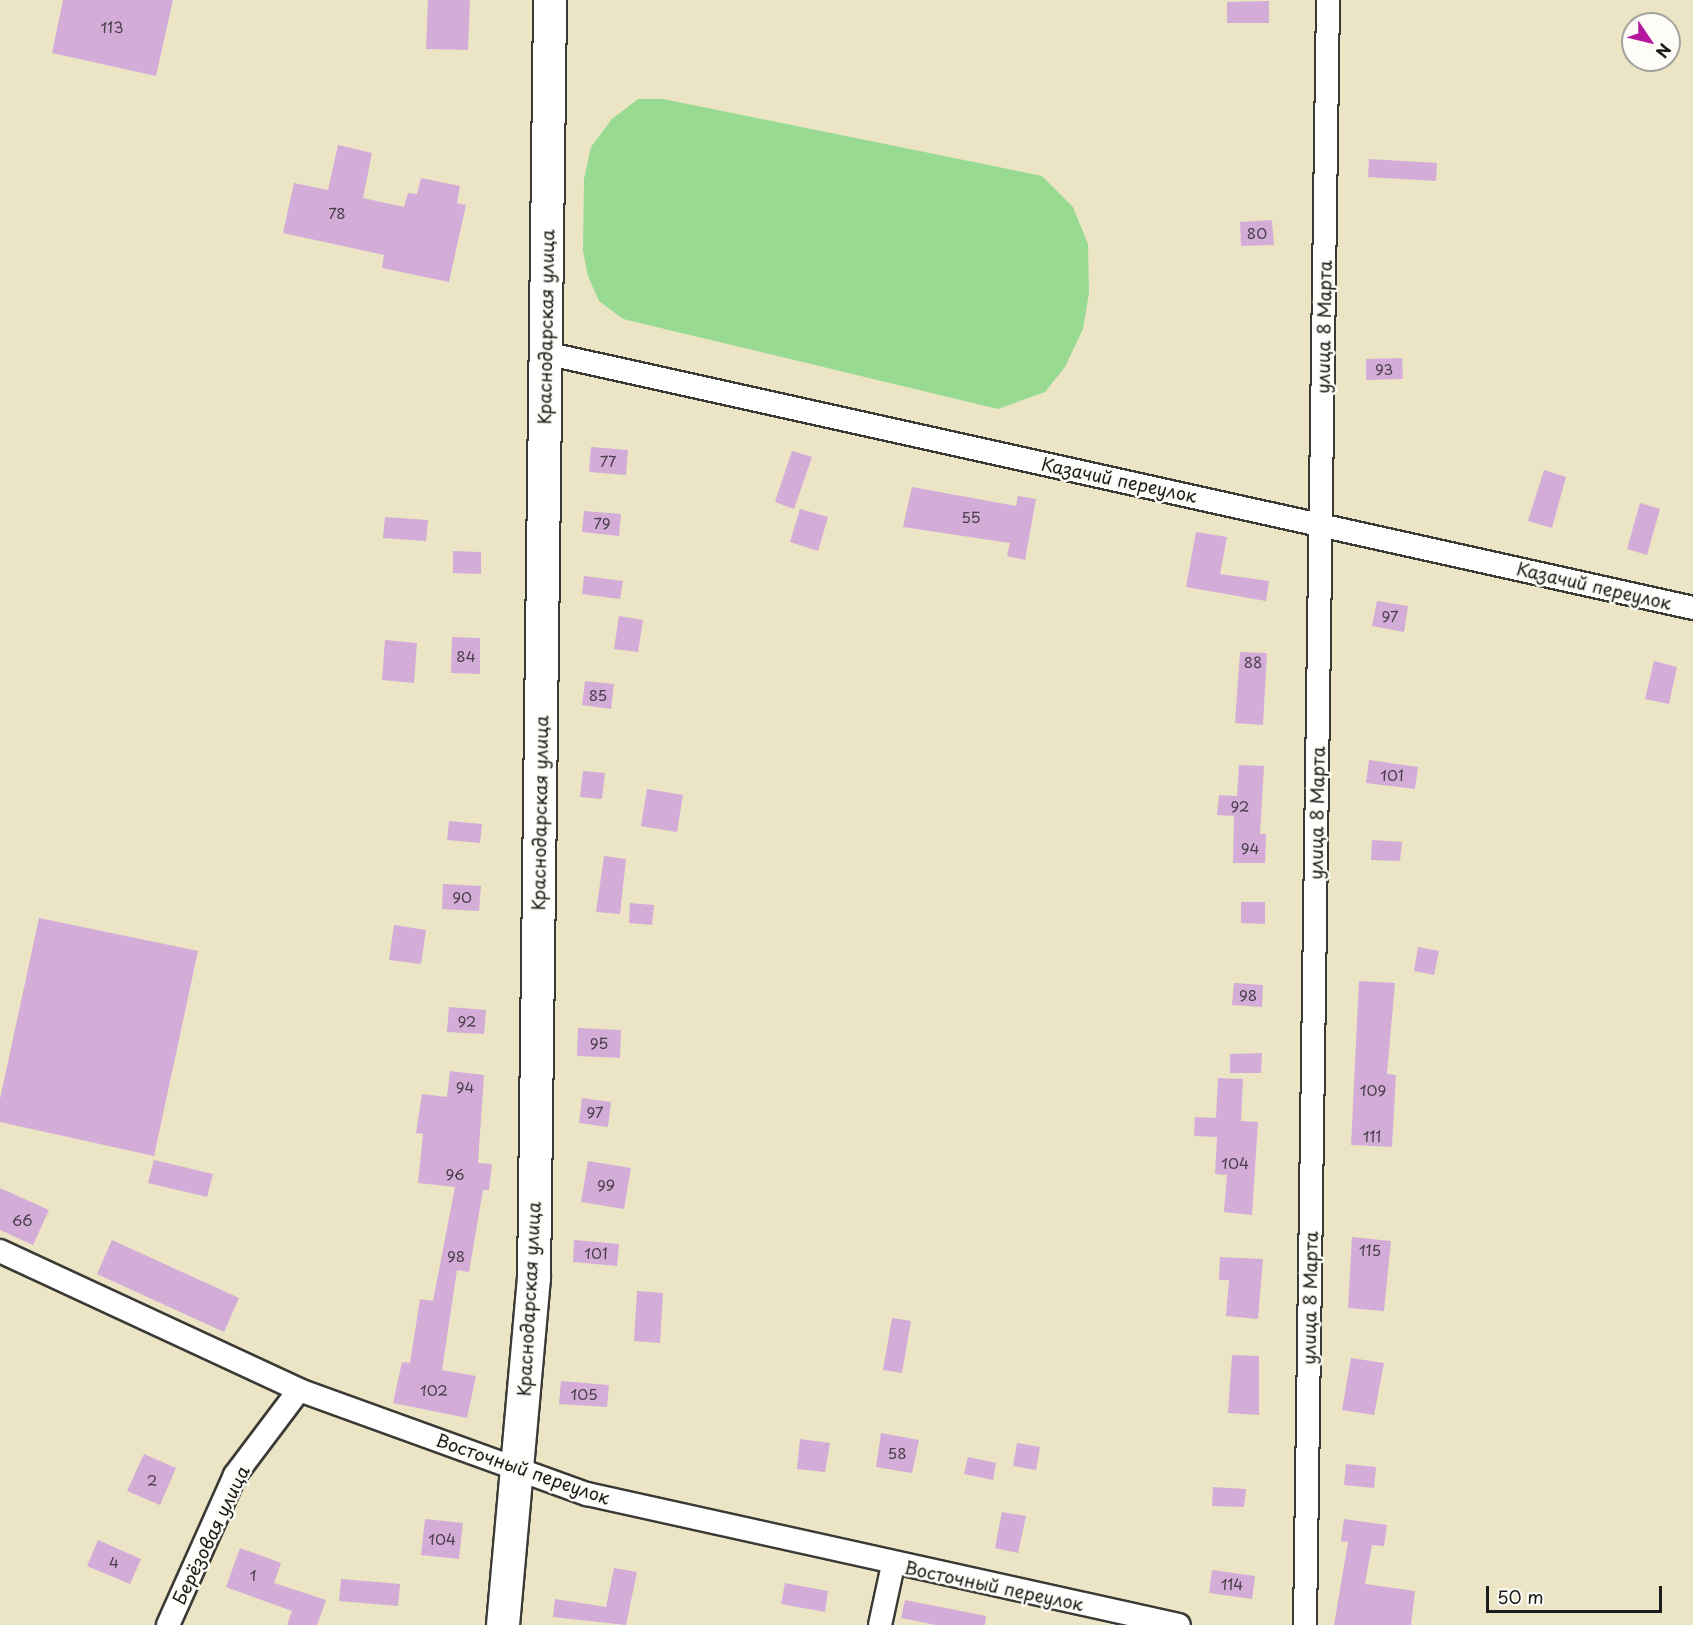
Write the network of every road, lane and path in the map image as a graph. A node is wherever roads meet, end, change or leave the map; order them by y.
1 (550, 0) edge
2 (1328, 0) edge
3 (545, 353) junction
4 (1321, 524) junction
5 (1693, 608) edge
6 (0, 1251) edge
7 (299, 1390) junction
8 (518, 1470) junction
9 (893, 1565) junction
10 (168, 1625) edge
11 (503, 1625) edge
12 (880, 1625) edge
13 (1179, 1625) edge
14 (1305, 1625) edge

1 - 3 street, Краснодарская улица
2 - 4 street, улица 8 Марта
3 - 4 street, Казачий переулок
3 - 8 street, Краснодарская улица
4 - 5 street, Казачий переулок
4 - 14 street, улица 8 Марта
6 - 7 street, Восточный переулок
7 - 8 street, Восточный переулок
7 - 10 street, Берёзовая улица
8 - 9 street, Восточный переулок
8 - 11 street, Краснодарская улица
9 - 12 street
9 - 13 street, Восточный переулок

